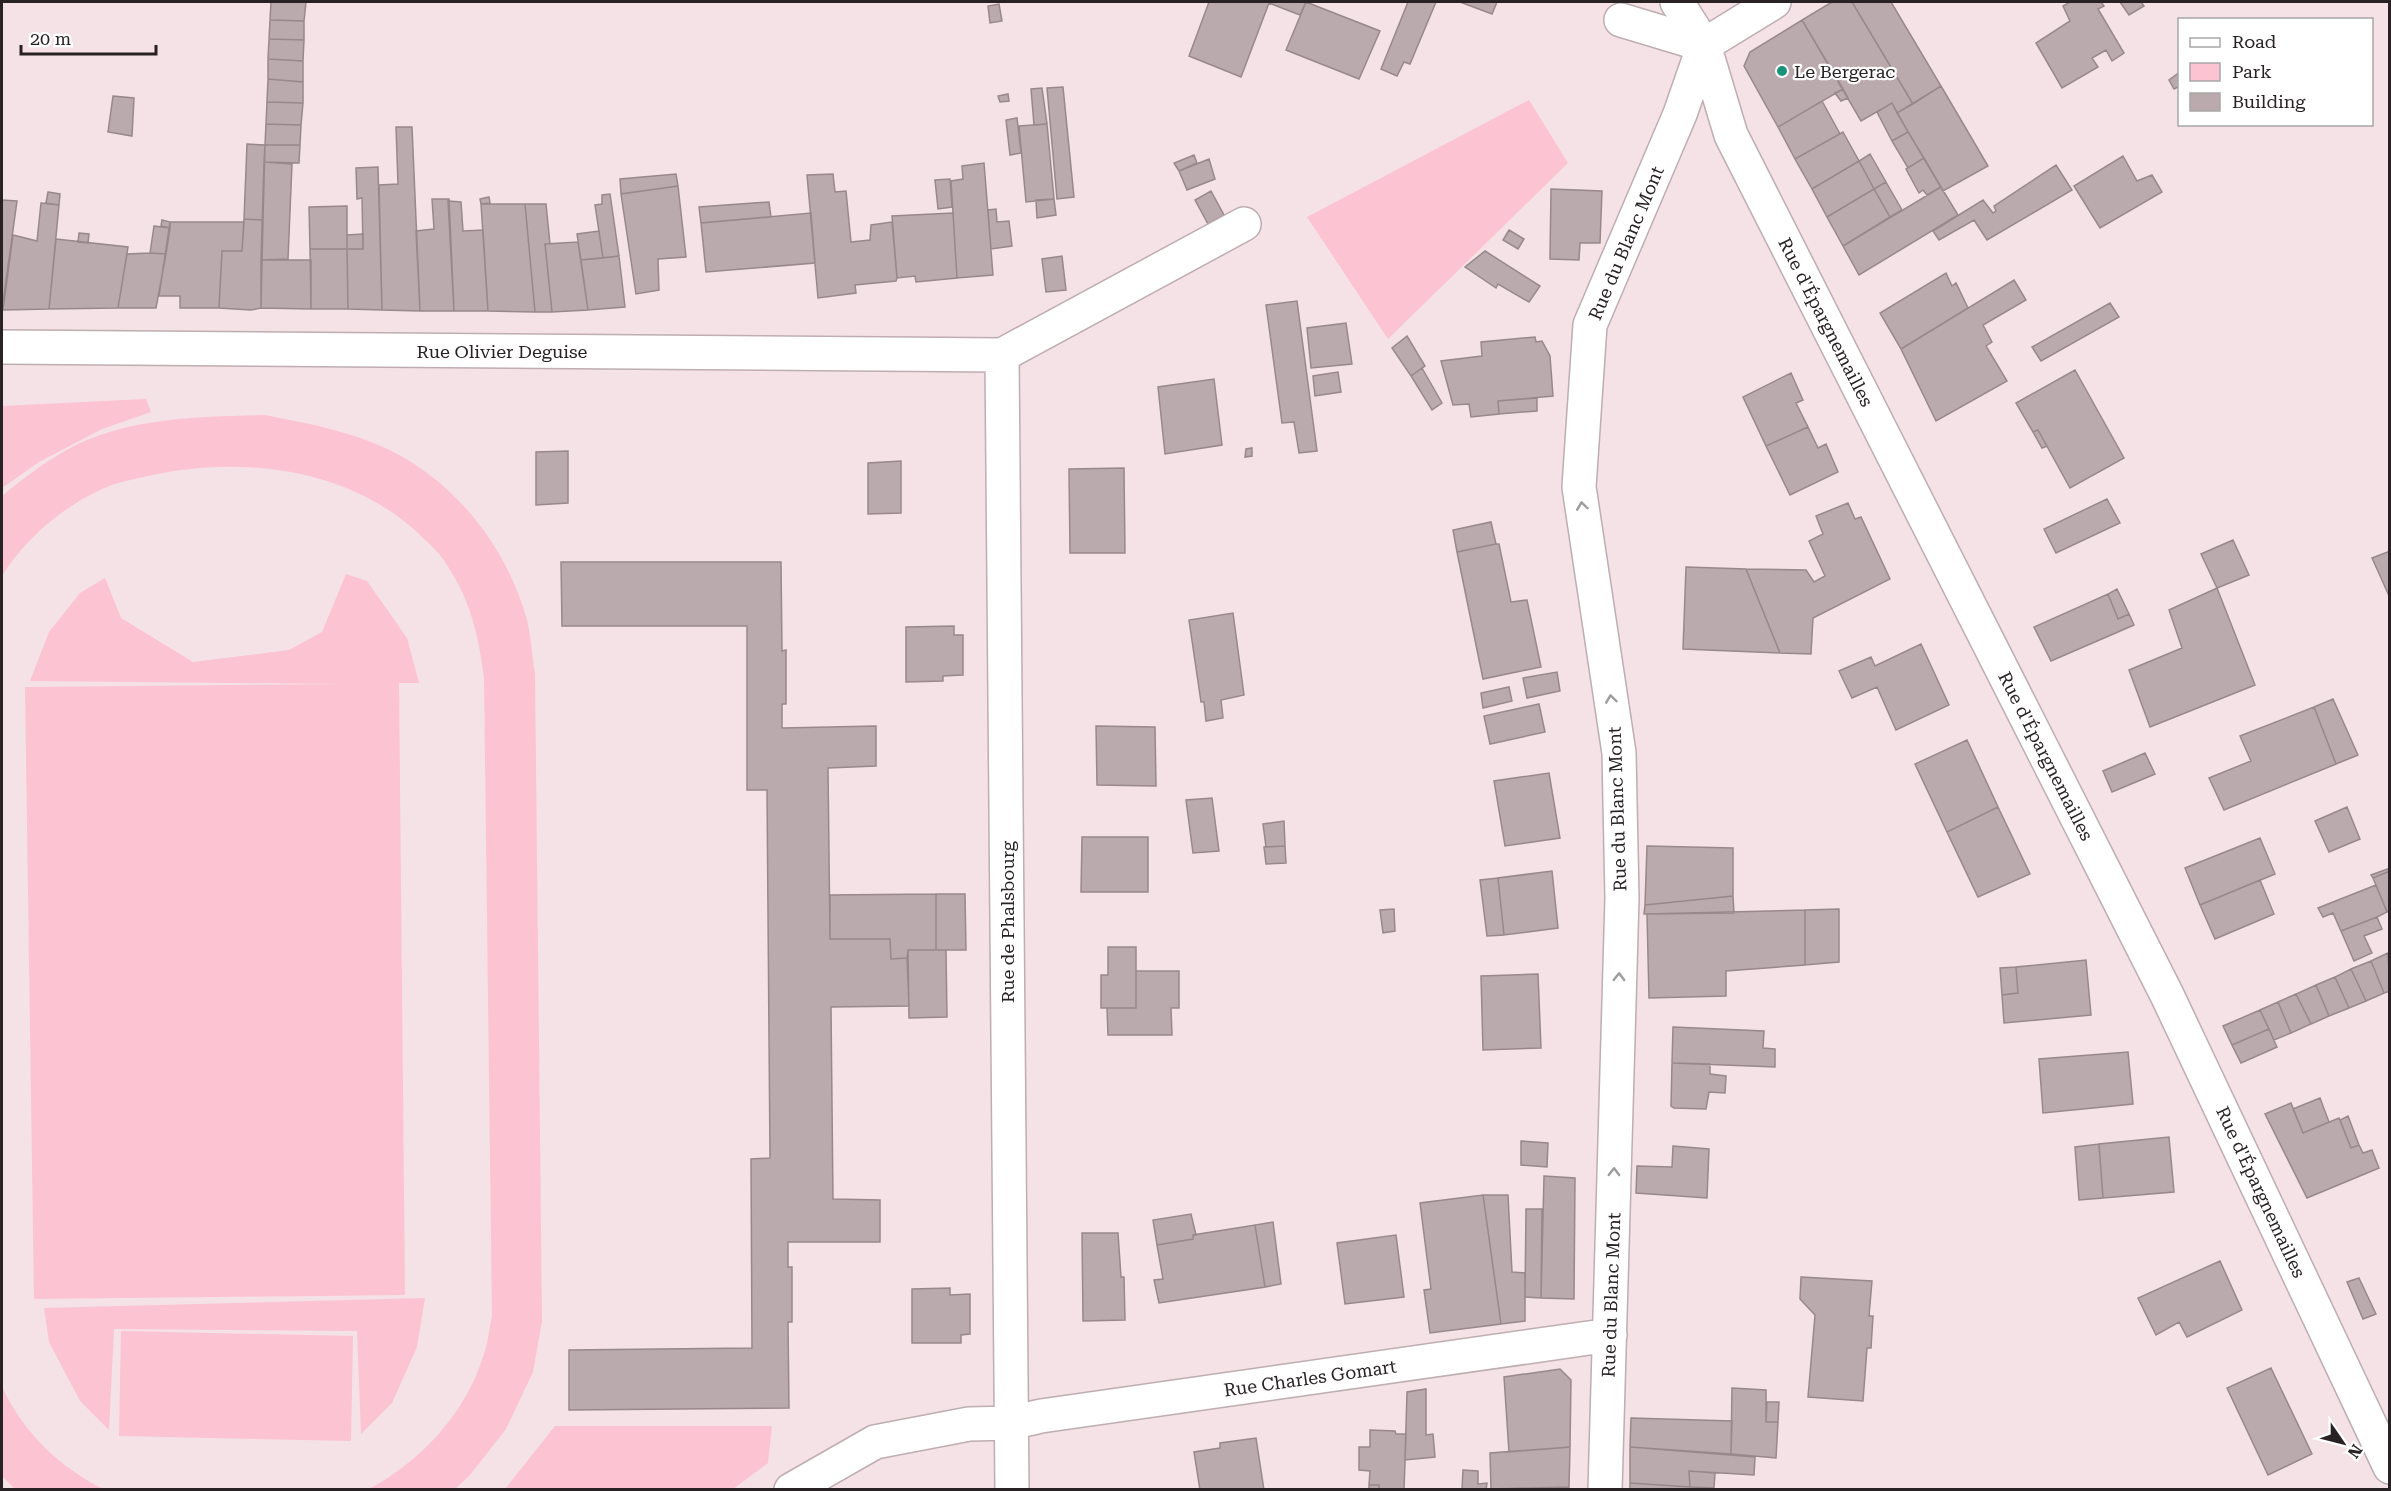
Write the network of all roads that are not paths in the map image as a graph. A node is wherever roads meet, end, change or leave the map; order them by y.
1 (1677, 2) edge
2 (1774, 2) edge
3 (1621, 20) dead end
4 (1704, 45) junction
5 (1244, 224) dead end
6 (2, 347) edge
7 (1002, 355) junction
8 (1610, 1335) junction
9 (1011, 1423) junction
10 (2390, 1467) edge
11 (791, 1490) edge
12 (1012, 1490) edge
13 (1605, 1490) edge

1 - 4 street, Rue d'Épargnemailles
2 - 4 street
3 - 4 street
8 -> 4 street, Rue du Blanc Mont
4 - 10 street, Rue d'Épargnemailles
5 - 7 street
6 - 7 street, Rue Olivier Deguise
7 - 9 street, Rue de Phalsbourg
8 - 9 street, Rue Charles Gomart
8 - 13 street, Rue du Blanc Mont
9 - 11 street, Rue Charles Gomart
9 - 12 street, Rue de Phalsbourg

